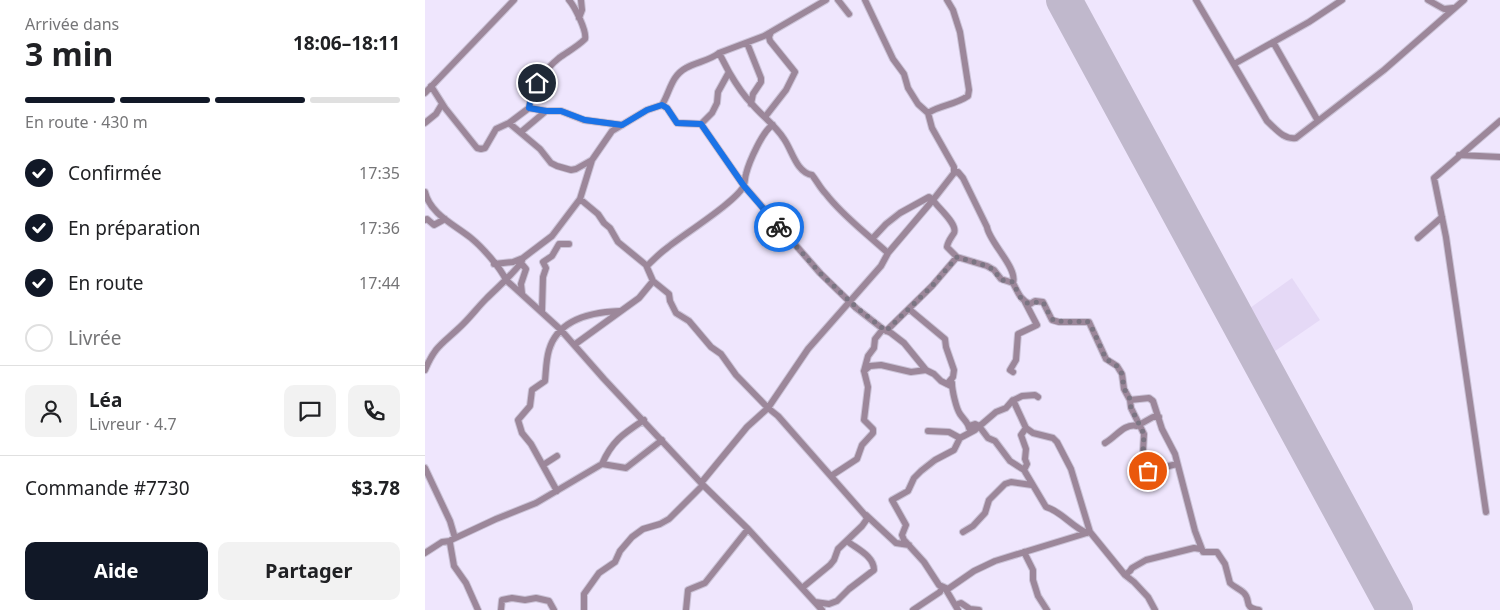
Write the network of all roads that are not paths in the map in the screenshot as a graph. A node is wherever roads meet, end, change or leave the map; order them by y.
1 (513, 0) edge
2 (569, 0) edge
3 (581, 0) edge
4 (826, 0) edge
5 (839, 0) edge
6 (865, 0) edge
7 (947, 0) edge
8 (1207, 0) edge
9 (1342, 0) edge
10 (1428, 0) edge
11 (1463, 0) edge
12 (1197, 2) edge
13 (1453, 8) junction
14 (849, 14) dead end
15 (579, 18) junction
16 (771, 32) junction
17 (1273, 42) junction
18 (747, 43) junction
19 (719, 53) junction
20 (1234, 64) junction
21 (729, 72) junction
22 (431, 86) junction
23 (425, 93) edge
24 (442, 104) junction
25 (751, 104) junction
26 (662, 105) junction
27 (529, 108) junction
28 (546, 111) junction
29 (927, 113) junction
30 (1318, 121) junction
31 (1500, 121) edge
32 (770, 122) junction
33 (425, 123) edge
34 (509, 123) junction
35 (701, 124) junction
36 (622, 125) junction
37 (521, 132) junction
38 (1459, 155) junction
39 (1500, 157) edge
40 (592, 160) junction
41 (955, 171) junction
42 (744, 186) junction
43 (425, 192) edge
44 (579, 199) junction
45 (933, 200) junction
46 (1442, 217) junction
47 (445, 219) junction
48 (425, 220) edge
49 (1418, 238) dead end
50 (872, 239) junction
51 (569, 244) dead end
52 (889, 253) junction
53 (957, 257) junction
54 (522, 260) junction
55 (494, 264) junction
56 (647, 266) junction
57 (506, 280) junction
58 (653, 281) junction
59 (1013, 282) junction
60 (522, 293) junction
61 (849, 301) junction
62 (1025, 302) junction
63 (909, 309) junction
64 (542, 311) junction
65 (619, 311) junction
66 (561, 329) junction
67 (884, 330) junction
68 (574, 345) junction
69 (425, 370) edge
70 (864, 370) junction
71 (926, 370) junction
72 (1013, 372) dead end
73 (950, 383) junction
74 (1038, 397) dead end
75 (1130, 400) junction
76 (1012, 403) junction
77 (768, 408) junction
78 (1159, 417) junction
79 (643, 420) junction
80 (1140, 424) junction
81 (979, 426) junction
82 (1026, 428) junction
83 (969, 429) junction
84 (928, 431) dead end
85 (960, 438) junction
86 (662, 440) junction
87 (1105, 443) dead end
88 (557, 456) dead end
89 (602, 464) junction
90 (1177, 464) junction
91 (543, 465) junction
92 (425, 468) edge
93 (1024, 470) junction
94 (831, 476) junction
95 (702, 484) junction
96 (1032, 485) junction
97 (557, 491) junction
98 (1487, 512) dead end
99 (865, 515) junction
100 (747, 529) junction
101 (963, 532) dead end
102 (1088, 532) junction
103 (453, 539) junction
104 (847, 541) junction
105 (909, 545) junction
106 (1201, 549) junction
107 (1024, 552) junction
108 (425, 553) edge
109 (1127, 573) junction
110 (802, 588) junction
111 (944, 588) junction
112 (815, 602) junction
113 (956, 608) edge
114 (478, 610) edge
115 (501, 610) edge
116 (554, 610) edge
117 (584, 610) edge
118 (686, 610) edge
119 (822, 610) edge
120 (913, 610) edge
121 (979, 610) edge
122 (1047, 610) edge
123 (1155, 610) edge
124 (1259, 610) edge

1 - 22 street
2 - 15 street
3 - 15 street
4 - 16 street
5 - 14 street
6 - 29 street
7 - 29 street
8 - 12 street
9 - 17 street
10 - 13 street
11 - 13 street
12 - 20 street
13 - 30 street
15 - 27 street
16 - 18 street
16 - 32 street
17 - 20 street
17 - 30 street
18 - 19 street
18 - 25 street
19 - 21 street
19 - 26 street
20 - 30 street
21 - 25 street
21 - 35 street
22 - 23 street
22 - 24 street
24 - 33 street
24 - 34 street
25 - 32 street
26 - 35 street
26 - 36 street
27 - 28 street
27 - 34 street
28 - 36 street
28 - 37 street
29 - 41 street
31 - 38 street
32 - 42 street
32 - 50 street
34 - 37 street
35 - 42 street
36 - 40 street
37 - 40 street
38 - 39 street
38 - 46 street
40 - 44 street
41 - 45 street
41 - 59 street
42 - 56 street
42 - 61 street
43 - 47 street
44 - 54 street
44 - 56 street
45 - 50 street
45 - 52 street
45 - 53 street
46 - 49 street
46 - 98 street
47 - 48 street
47 - 55 street
50 - 52 street
51 - 64 street
52 - 61 street
53 - 59 street
53 - 63 street
54 - 55 street
54 - 57 street
54 - 60 street
55 - 57 street
56 - 58 street
57 - 60 street
57 - 69 street
58 - 65 street
58 - 77 street
59 - 62 street
60 - 64 street
61 - 67 street
61 - 77 street
62 - 72 street
62 - 75 street
63 - 67 street
63 - 73 street
64 - 66 street
65 - 66 street
65 - 68 street
66 - 68 street
66 - 91 street
67 - 70 street
67 - 71 street
68 - 79 street
70 - 71 street
70 - 94 street
71 - 73 street
73 - 83 street
74 - 76 street
75 - 78 street
75 - 80 street
76 - 81 street
76 - 82 street
77 - 94 street
77 - 95 street
78 - 80 street
78 - 90 street
79 - 86 street
79 - 89 street
80 - 87 street
80 - 90 street
81 - 83 street
81 - 93 street
82 - 93 street
82 - 102 street
83 - 85 street
84 - 85 street
85 - 105 street
86 - 89 street
86 - 95 street
88 - 91 street
89 - 97 street
90 - 106 street
91 - 97 street
92 - 103 street
93 - 96 street
94 - 99 street
95 - 100 street
95 - 117 street
96 - 101 street
96 - 102 street
97 - 103 street
99 - 104 street
99 - 105 street
100 - 110 street
100 - 118 street
102 - 107 street
102 - 109 street
103 - 108 street
103 - 114 street
104 - 110 street
104 - 112 street
105 - 111 street
106 - 109 street
106 - 124 street
107 - 111 street
107 - 122 street
109 - 123 street
110 - 112 street
111 - 113 street
111 - 120 street
112 - 119 street
113 - 121 street
115 - 116 street

